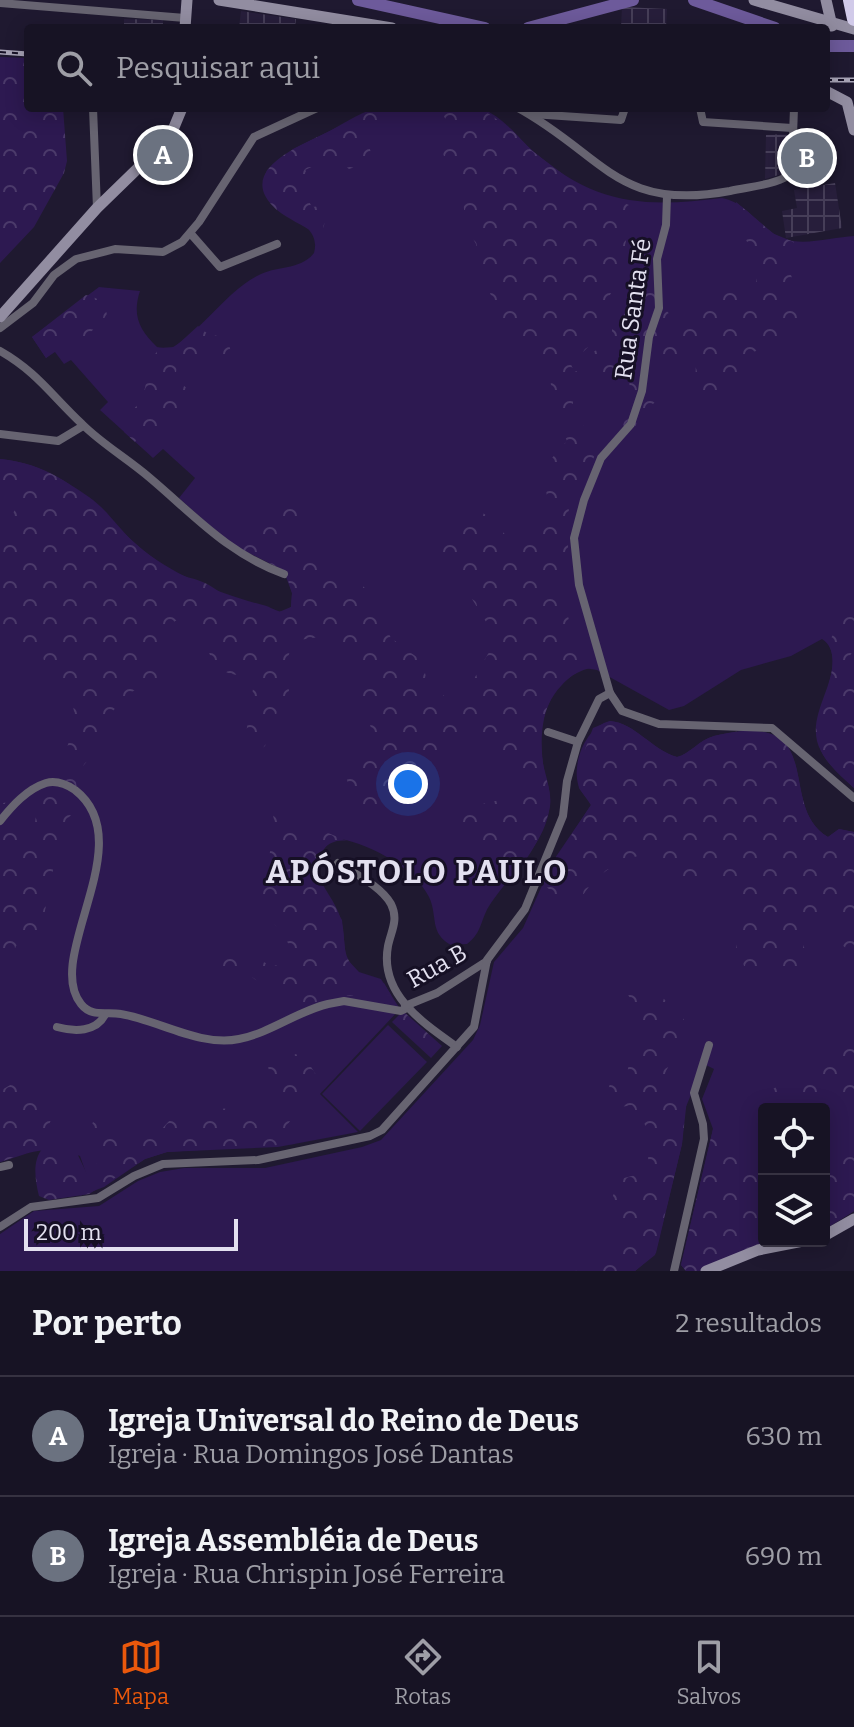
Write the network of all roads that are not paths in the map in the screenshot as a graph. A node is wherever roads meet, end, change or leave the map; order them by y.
1 (187, 0) edge
2 (219, 0) edge
3 (754, 0) edge
4 (826, 0) edge
5 (850, 1) edge
6 (0, 3) edge
7 (112, 5) edge
8 (854, 19) edge
9 (185, 23) edge
10 (367, 24) edge
11 (805, 24) edge
12 (832, 26) joint
13 (854, 29) edge
14 (830, 91) edge
15 (854, 94) edge
16 (93, 112) edge
17 (180, 112) edge
18 (308, 112) edge
19 (526, 112) edge
20 (624, 112) edge
21 (701, 112) edge
22 (794, 112) edge
23 (530, 114) junction
24 (550, 116) junction
25 (852, 121) edge
26 (547, 127) junction
27 (792, 128) junction
28 (667, 196) junction
29 (97, 208) junction
30 (191, 234) junction
31 (277, 244) dead end
32 (0, 317) edge
33 (0, 328) edge
34 (0, 351) edge
35 (83, 426) junction
36 (0, 434) edge
37 (284, 574) dead end
38 (610, 693) junction
39 (548, 732) dead end
40 (578, 742) junction
41 (854, 798) edge
42 (0, 821) edge
43 (338, 863) dead end
44 (487, 960) junction
45 (406, 1007) junction
46 (105, 1015) junction
47 (57, 1027) dead end
48 (709, 1045) dead end
49 (457, 1047) junction
50 (854, 1219) edge
51 (0, 1227) edge
52 (830, 1233) edge
53 (773, 1247) edge
54 (674, 1271) edge
55 (706, 1271) edge

1 - 9 street
2 - 10 street
3 - 11 street
4 - 12 street
5 - 8 highway
6 - 7 street
7 - 9 street
12 - 13 street
14 - 15 street
14 - 25 street
15 - 25 street
16 - 29 street
17 - 29 street
18 - 30 street
19 - 23 street
20 - 24 street
21 - 27 street
22 - 27 street
23 - 24 street
23 - 26 street
24 - 26 street
26 - 28 street
27 - 28 street
28 - 38 street, Rua Santa Fé
29 - 32 street
30 - 31 street
30 - 33 street
34 - 35 street
35 - 36 street
35 - 37 street
38 - 40 street
38 - 41 street
39 - 40 street
40 - 44 street
42 - 46 street
43 - 45 street
44 - 45 street, Rua B
44 - 49 street
45 - 46 street
45 - 49 street
46 - 47 street
48 - 54 street
49 - 51 street
50 - 52 street
53 - 55 street

